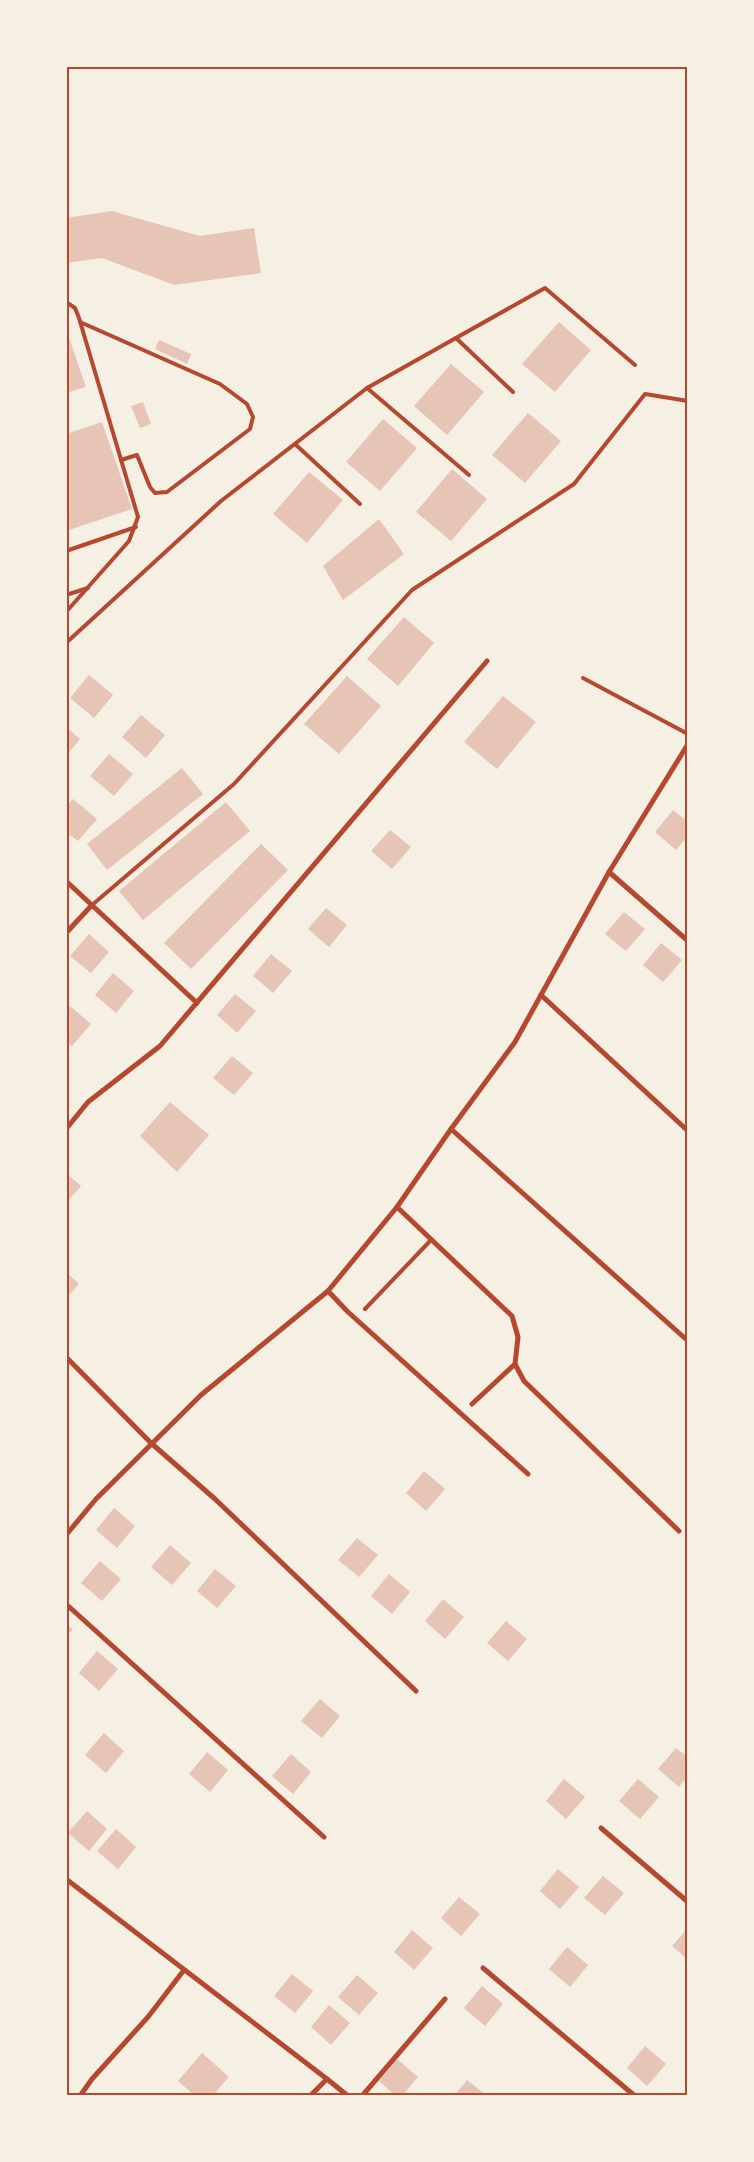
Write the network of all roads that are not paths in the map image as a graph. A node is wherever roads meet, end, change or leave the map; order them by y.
1 (66, 302) edge
2 (80, 322) junction
3 (456, 338) junction
4 (635, 365) dead end
5 (367, 388) junction
6 (512, 392) dead end
7 (688, 401) edge
8 (295, 444) junction
9 (121, 460) junction
10 (470, 474) dead end
11 (360, 504) dead end
12 (136, 527) junction
13 (66, 552) edge
14 (88, 588) junction
15 (66, 595) edge
16 (66, 612) edge
17 (66, 643) edge
18 (486, 661) dead end
19 (583, 678) dead end
20 (688, 734) edge
21 (688, 744) edge
22 (609, 872) junction
23 (66, 881) edge
24 (92, 904) junction
25 (66, 933) edge
26 (688, 941) edge
27 (541, 995) junction
28 (197, 1003) junction
29 (66, 1129) edge
30 (450, 1129) junction
31 (688, 1131) edge
32 (397, 1207) junction
33 (431, 1240) junction
34 (328, 1291) junction
35 (365, 1309) dead end
36 (688, 1341) edge
37 (66, 1357) edge
38 (515, 1364) junction
39 (472, 1404) dead end
40 (151, 1443) junction
41 (528, 1474) dead end
42 (679, 1531) dead end
43 (66, 1535) edge
44 (66, 1604) edge
45 (416, 1691) dead end
46 (602, 1828) dead end
47 (324, 1837) dead end
48 (66, 1879) edge
49 (688, 1902) edge
50 (483, 1968) dead end
51 (184, 1970) junction
52 (445, 1999) dead end
53 (327, 2079) junction
54 (80, 2096) edge
55 (310, 2096) edge
56 (348, 2096) edge
57 (362, 2096) edge
58 (635, 2096) edge

1 - 2 lane
2 - 9 lane
2 - 9 lane
3 - 4 lane
3 - 5 lane
3 - 6 lane
5 - 8 lane
5 - 10 lane
7 - 24 lane
8 - 11 lane
8 - 17 lane
9 - 12 lane
12 - 13 lane
12 - 14 lane
14 - 15 lane
14 - 16 lane
18 - 28 street
19 - 20 lane
21 - 22 street
22 - 26 street
22 - 27 street
23 - 24 street
24 - 25 street
24 - 28 street
27 - 30 street
27 - 31 street
28 - 29 street
30 - 32 street
30 - 36 street
32 - 33 street
32 - 34 street
33 - 35 lane
33 - 38 street
34 - 40 street
34 - 41 street
37 - 40 street
38 - 39 street
38 - 42 street
40 - 43 street
40 - 45 street
44 - 47 street
46 - 49 street
48 - 51 street
50 - 58 street
51 - 53 street
51 - 54 street
52 - 57 street
53 - 55 street
53 - 56 street

